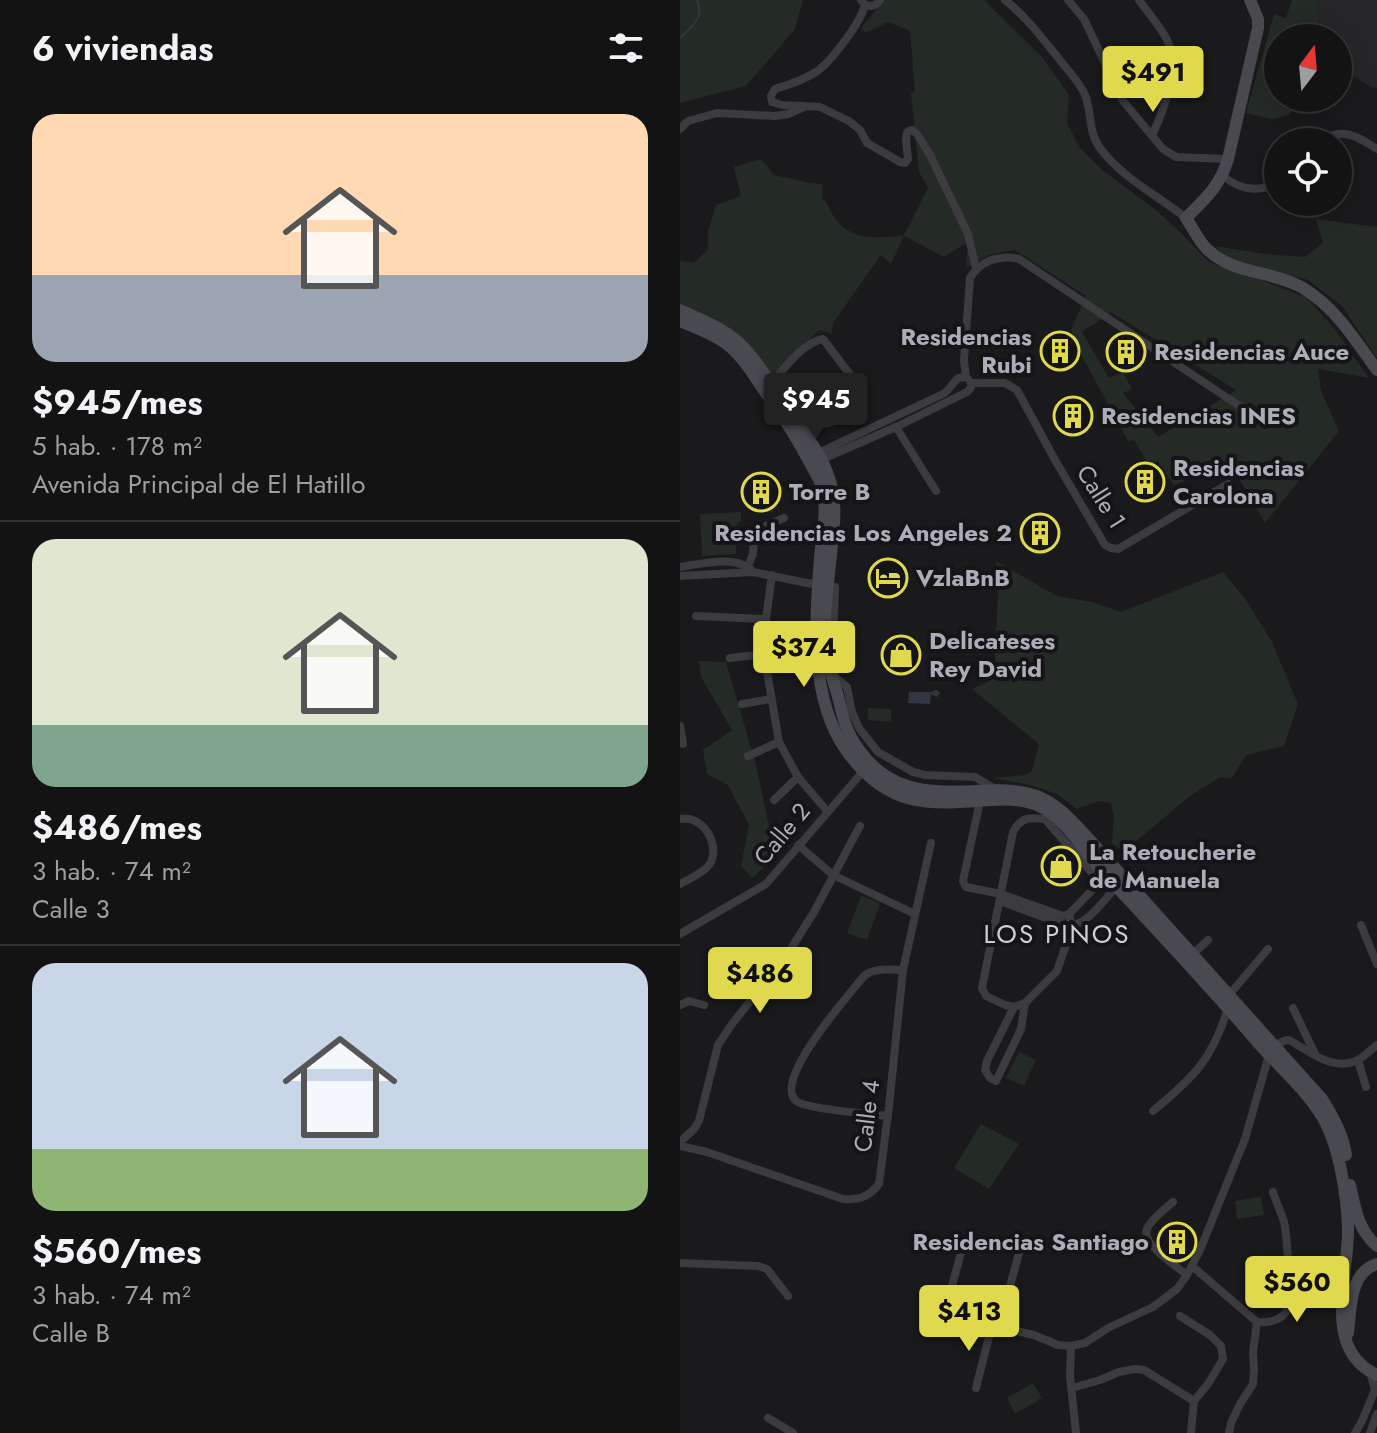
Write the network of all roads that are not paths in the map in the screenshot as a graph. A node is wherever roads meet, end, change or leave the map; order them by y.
1 (880, 0) edge
2 (1005, 0) edge
3 (1068, 0) edge
4 (1139, 0) edge
5 (1250, 0) edge
6 (863, 2) edge
7 (805, 106) junction
8 (680, 129) edge
9 (1152, 135) junction
10 (1352, 135) edge
11 (1377, 149) edge
12 (1228, 159) junction
13 (1223, 176) junction
14 (1264, 187) edge
15 (1186, 218) junction
16 (976, 268) junction
17 (680, 310) edge
18 (680, 321) edge
19 (1377, 370) edge
20 (969, 380) junction
21 (774, 381) junction
22 (947, 397) junction
23 (1259, 419) dead end
24 (896, 427) junction
25 (816, 459) junction
26 (1228, 484) dead end
27 (936, 491) dead end
28 (784, 518) dead end
29 (680, 567) edge
30 (751, 569) junction
31 (772, 575) junction
32 (680, 576) edge
33 (827, 586) junction
34 (696, 616) dead end
35 (766, 619) junction
36 (764, 654) junction
37 (730, 658) dead end
38 (830, 674) junction
39 (771, 699) junction
40 (742, 704) dead end
41 (680, 730) edge
42 (779, 742) junction
43 (683, 744) dead end
44 (748, 756) dead end
45 (867, 767) junction
46 (798, 777) junction
47 (996, 790) junction
48 (774, 800) dead end
49 (980, 801) junction
50 (827, 811) junction
51 (680, 819) edge
52 (860, 826) dead end
53 (931, 843) dead end
54 (798, 845) junction
55 (833, 875) junction
56 (1104, 879) junction
57 (1121, 883) junction
58 (680, 884) edge
59 (1001, 897) junction
60 (1105, 899) junction
61 (915, 914) junction
62 (1069, 914) junction
63 (1361, 925) dead end
64 (1072, 927) junction
65 (680, 934) edge
66 (1208, 940) dead end
67 (1268, 949) dead end
68 (1193, 954) junction
69 (1377, 964) edge
70 (903, 970) junction
71 (1228, 1001) junction
72 (1025, 1003) junction
73 (680, 1005) edge
74 (704, 1005) dead end
75 (1014, 1007) junction
76 (1293, 1008) dead end
77 (1377, 1045) edge
78 (1272, 1051) junction
79 (1315, 1054) junction
80 (1358, 1060) junction
81 (1366, 1087) dead end
82 (1153, 1111) dead end
83 (888, 1116) junction
84 (680, 1144) edge
85 (1273, 1192) dead end
86 (1173, 1202) dead end
87 (964, 1242) dead end
88 (1021, 1246) dead end
89 (1377, 1246) edge
90 (680, 1263) edge
91 (1377, 1264) edge
92 (1189, 1270) junction
93 (788, 1296) dead end
94 (1180, 1316) dead end
95 (1257, 1322) junction
96 (996, 1326) junction
97 (1346, 1345) junction
98 (1071, 1346) junction
99 (1373, 1374) edge
100 (976, 1388) dead end
101 (1072, 1388) junction
102 (1376, 1390) edge
103 (1194, 1401) junction
104 (1377, 1414) edge
105 (768, 1418) dead end
106 (793, 1433) edge
107 (1076, 1433) edge
108 (1191, 1433) edge
109 (1229, 1433) edge
110 (1355, 1433) edge
111 (1370, 1433) edge

1 - 6 street
2 - 15 street
3 - 9 street
4 - 9 street
5 - 12 main road
6 - 7 street
7 - 8 street
7 - 16 street
9 - 12 street
10 - 11 street
12 - 13 main road
13 - 14 street
13 - 15 main road
15 - 19 main road
16 - 20 street
16 - 23 street
17 - 21 main road
18 - 25 main road
20 - 22 street
20 - 22 street
20 - 26 street, Calle 1
21 - 21 street
21 - 25 main road
22 - 24 street
22 - 25 street
24 - 25 street
24 - 27 street
25 - 33 main road
28 - 30 street
29 - 30 street
30 - 31 street
30 - 32 street
31 - 33 street
31 - 35 street
33 - 38 main road
33 - 45 main road
34 - 35 street
35 - 36 street
36 - 37 street
36 - 39 street
38 - 45 main road
38 - 47 street
39 - 40 street
39 - 42 street
41 - 43 street
42 - 44 street
42 - 46 street
45 - 47 main road
45 - 49 main road
45 - 50 street, Calle 2
46 - 48 street
46 - 50 street
47 - 56 main road
49 - 56 main road
49 - 59 street
50 - 54 street, Calle 2
51 - 58 street
52 - 55 street
53 - 61 street, Calle 4
54 - 55 street
54 - 65 street, Calle 2
55 - 61 street
55 - 84 street
56 - 57 main road
56 - 59 street
56 - 60 street
56 - 62 street
57 - 60 street
57 - 68 main road
57 - 71 main road
59 - 62 street
59 - 64 street
59 - 75 street
60 - 64 street
61 - 70 street, Calle 4
62 - 64 street
63 - 69 street
64 - 72 street
66 - 68 street
67 - 71 street
68 - 71 main road
70 - 83 street, Calle 4
70 - 83 street
71 - 78 main road
71 - 82 street
72 - 75 street
72 - 75 street
73 - 74 street
76 - 79 street
77 - 80 street
78 - 79 street
78 - 89 main road
78 - 92 street
78 - 97 main road
79 - 80 street
80 - 81 street
83 - 84 street, Calle 4
85 - 95 street
86 - 92 street
87 - 96 street
88 - 96 street
90 - 93 street
91 - 97 main road
92 - 95 street
92 - 98 street
94 - 103 street
95 - 109 street
96 - 98 street
96 - 100 street
97 - 99 main road
98 - 101 street
99 - 102 street
101 - 103 street
101 - 107 street
102 - 110 street
103 - 108 street
104 - 111 street
105 - 106 street

